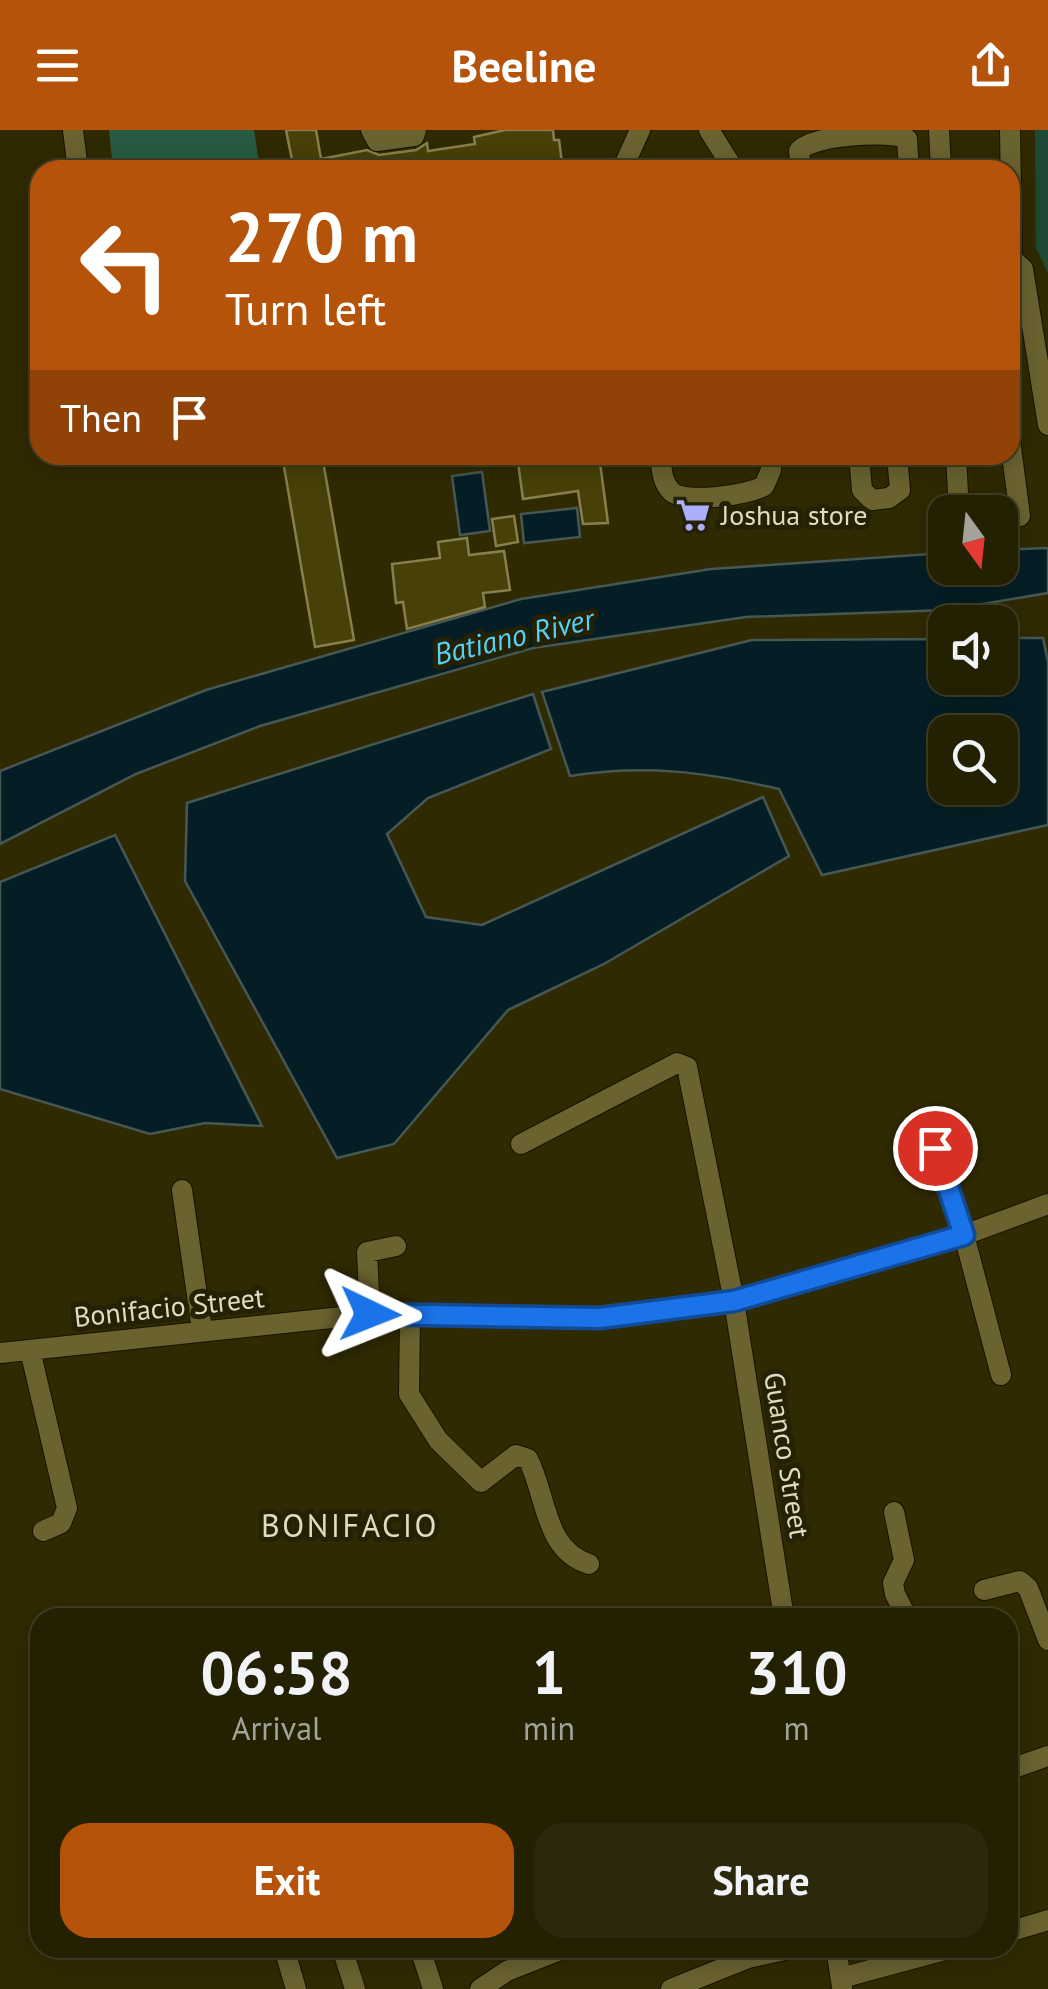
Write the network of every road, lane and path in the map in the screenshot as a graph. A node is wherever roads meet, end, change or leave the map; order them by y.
1 (73, 130) edge
2 (370, 130) edge
3 (416, 130) edge
4 (640, 130) edge
5 (710, 130) edge
6 (884, 130) edge
7 (940, 130) edge
8 (1010, 130) edge
9 (820, 135) edge
10 (77, 160) edge
11 (626, 160) edge
12 (728, 160) edge
13 (800, 160) edge
14 (908, 160) edge
15 (941, 160) edge
16 (1010, 160) edge
17 (1020, 266) edge
18 (1048, 425) edge
19 (662, 465) edge
20 (771, 465) edge
21 (860, 465) edge
22 (898, 465) edge
23 (957, 465) edge
24 (1013, 465) edge
25 (958, 495) edge
26 (1020, 516) dead end
27 (521, 1144) dead end
28 (935, 1148) dead end
29 (182, 1190) dead end
30 (1048, 1204) edge
31 (964, 1235) junction
32 (396, 1246) dead end
33 (734, 1301) junction
34 (370, 1314) junction
35 (410, 1316) junction
36 (202, 1330) junction
37 (30, 1350) junction
38 (0, 1353) edge
39 (1002, 1375) dead end
40 (894, 1512) dead end
41 (42, 1531) dead end
42 (590, 1564) dead end
43 (984, 1590) dead end
44 (782, 1608) edge
45 (902, 1608) edge
46 (1048, 1640) edge
47 (1048, 1756) edge
48 (1018, 1766) edge
49 (1048, 1920) edge
50 (1018, 1929) edge
51 (287, 1958) edge
52 (345, 1958) edge
53 (423, 1958) edge
54 (540, 1958) edge
55 (748, 1958) edge
56 (837, 1958) edge
57 (921, 1958) edge
58 (841, 1984) edge
59 (485, 1988) edge
60 (296, 1989) edge
61 (355, 1989) edge
62 (433, 1989) edge
63 (671, 1989) edge

1 - 10 street
2 - 3 street
4 - 11 street
5 - 12 street
6 - 9 street
6 - 14 street
7 - 15 street
8 - 16 street
9 - 13 street
17 - 18 street
19 - 20 street
21 - 22 street
23 - 25 street
24 - 26 street
27 - 33 street, Guanco Street
28 - 31 street
29 - 36 street
30 - 31 street, Bonifacio Street
31 - 33 street, Bonifacio Street
31 - 39 street
32 - 34 street
33 - 35 street, Bonifacio Street
33 - 44 street, Guanco Street
34 - 35 street, Bonifacio Street
34 - 36 street, Bonifacio Street
35 - 42 street
36 - 37 street, Bonifacio Street
37 - 38 street, Bonifacio Street
37 - 41 street
40 - 45 street
43 - 46 street
47 - 48 street
49 - 50 street
51 - 60 street
52 - 61 street
53 - 62 street
54 - 59 street
55 - 63 street
56 - 58 street
57 - 58 street

